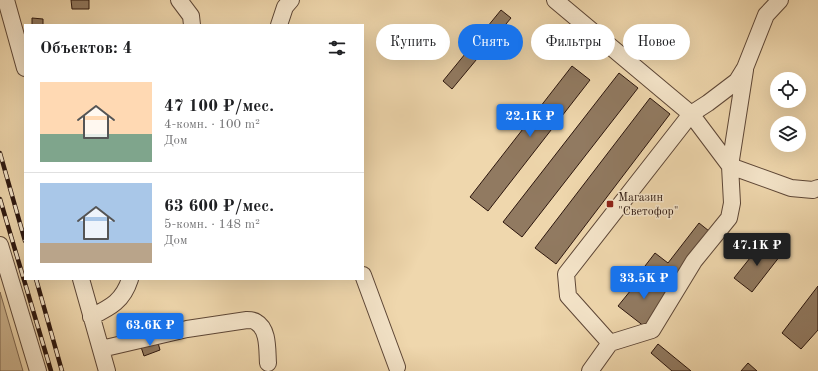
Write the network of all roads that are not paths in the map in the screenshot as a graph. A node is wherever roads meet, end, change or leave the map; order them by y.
1 (6, 0) edge
2 (179, 0) edge
3 (291, 0) edge
4 (555, 0) edge
5 (780, 0) edge
6 (192, 24) edge
7 (279, 24) edge
8 (24, 64) edge
9 (745, 68) junction
10 (691, 114) junction
11 (730, 166) junction
12 (818, 188) edge
13 (0, 245) edge
14 (364, 278) edge
15 (81, 280) edge
16 (130, 280) edge
17 (91, 317) junction
18 (610, 343) junction
19 (101, 350) junction
20 (268, 363) dead end
21 (397, 367) dead end
22 (38, 371) edge
23 (107, 371) edge
24 (590, 371) edge

1 - 8 street
2 - 6 street
3 - 7 street
4 - 10 street
5 - 9 street
9 - 10 street
9 - 11 street
10 - 11 street
10 - 18 street
11 - 12 street
11 - 18 street
13 - 22 street
14 - 21 street
15 - 17 street
16 - 17 street
17 - 19 street
18 - 24 street
19 - 20 street
19 - 23 street

